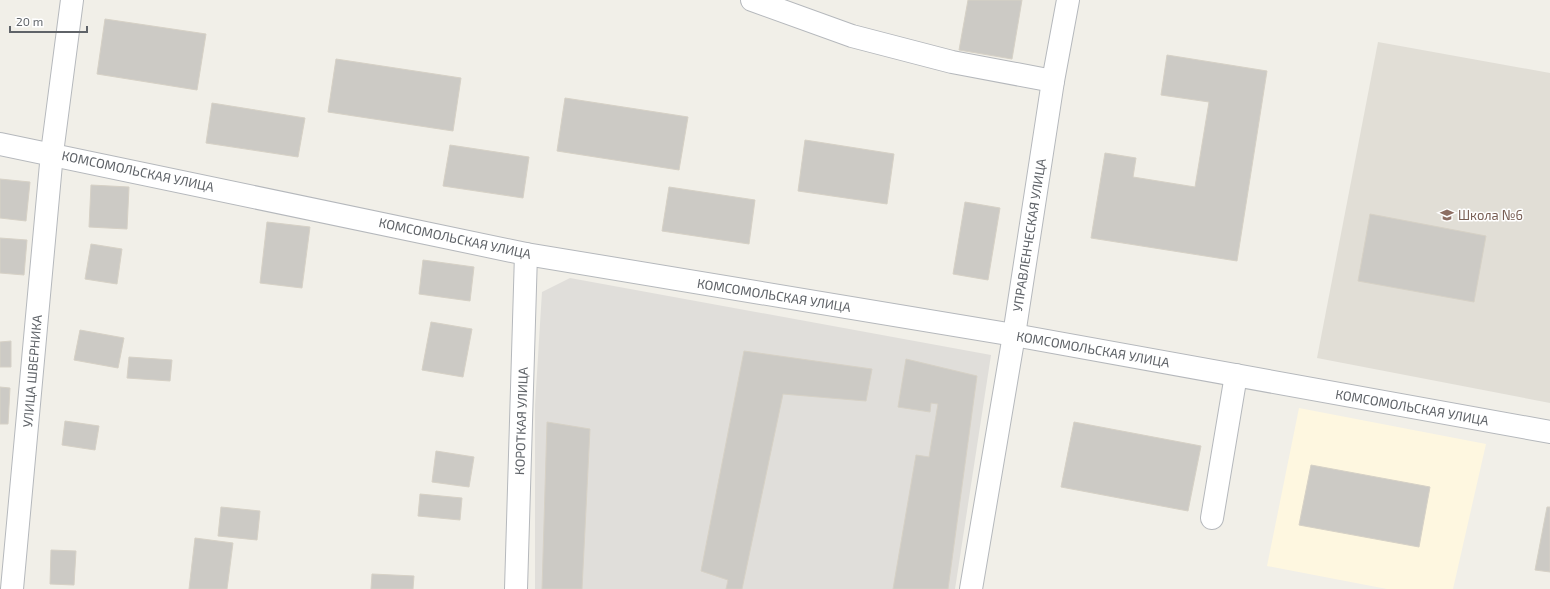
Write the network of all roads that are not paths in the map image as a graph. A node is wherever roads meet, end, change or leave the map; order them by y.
1 (72, 0) edge
2 (752, 0) edge
3 (1068, 0) edge
4 (1053, 81) junction
5 (0, 144) edge
6 (52, 153) junction
7 (526, 254) junction
8 (1014, 335) junction
9 (1236, 375) junction
10 (1550, 432) edge
11 (1212, 518) dead end
12 (12, 589) edge
13 (516, 589) edge
14 (971, 589) edge

1 - 6 street, УЛИЦА ШВЕРНИКА
2 - 4 street
3 - 4 street, УПРАВЛЕНЧЕСКАЯ УЛИЦА
4 - 8 street, УПРАВЛЕНЧЕСКАЯ УЛИЦА
5 - 6 street, КОМСОМОЛЬСКАЯ УЛИЦА
6 - 7 street, КОМСОМОЛЬСКАЯ УЛИЦА
6 - 12 street, УЛИЦА ШВЕРНИКА
7 - 8 street, КОМСОМОЛЬСКАЯ УЛИЦА
7 - 13 street, КОРОТКАЯ УЛИЦА
8 - 9 street, КОМСОМОЛЬСКАЯ УЛИЦА
8 - 14 street, УПРАВЛЕНЧЕСКАЯ УЛИЦА
9 - 10 street, КОМСОМОЛЬСКАЯ УЛИЦА
9 - 11 street

